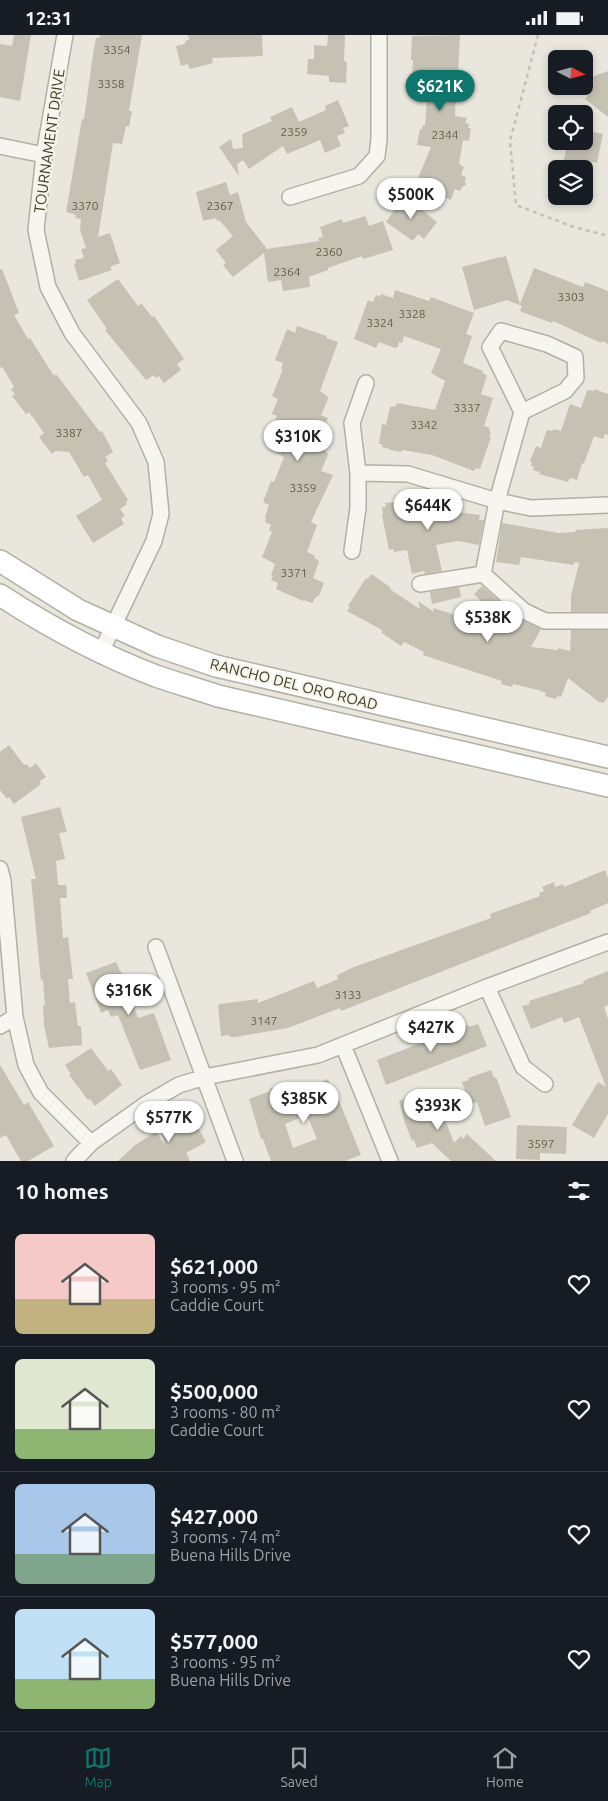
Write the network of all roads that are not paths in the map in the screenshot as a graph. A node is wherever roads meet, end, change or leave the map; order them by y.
1 (65, 35) edge
2 (378, 35) edge
3 (0, 146) edge
4 (44, 155) junction
5 (290, 197) dead end
6 (366, 383) dead end
7 (522, 412) junction
8 (358, 473) junction
9 (497, 501) junction
10 (608, 505) edge
11 (352, 551) dead end
12 (0, 561) edge
13 (483, 574) junction
14 (420, 584) dead end
15 (0, 595) edge
16 (608, 621) edge
17 (112, 626) junction
18 (101, 652) junction
19 (608, 757) edge
20 (608, 786) edge
21 (1, 875) edge
22 (608, 942) edge
23 (156, 947) dead end
24 (487, 987) junction
25 (16, 1017) junction
26 (0, 1027) edge
27 (343, 1045) junction
28 (205, 1077) junction
29 (545, 1084) dead end
30 (91, 1143) junction
31 (74, 1161) edge
32 (235, 1161) edge
33 (390, 1161) edge

1 - 4 street, TOURNAMENT DRIVE
2 - 5 street
3 - 4 street
4 - 17 street, TOURNAMENT DRIVE
6 - 8 street
7 - 7 street
7 - 9 street
8 - 9 street
8 - 11 street
9 - 10 street
9 - 13 street
12 - 17 main road, RANCHO DEL ORO ROAD
13 - 14 street
13 - 16 street
15 - 18 main road, RANCHO DEL ORO ROAD
17 - 18 street, TOURNAMENT DRIVE
17 - 19 main road, RANCHO DEL ORO ROAD
18 - 20 main road, RANCHO DEL ORO ROAD
21 - 25 street
22 - 24 street
23 - 28 street
24 - 27 street
24 - 29 street
25 - 26 street
25 - 30 street
27 - 28 street
27 - 33 street
28 - 30 street
28 - 32 street
30 - 31 street

